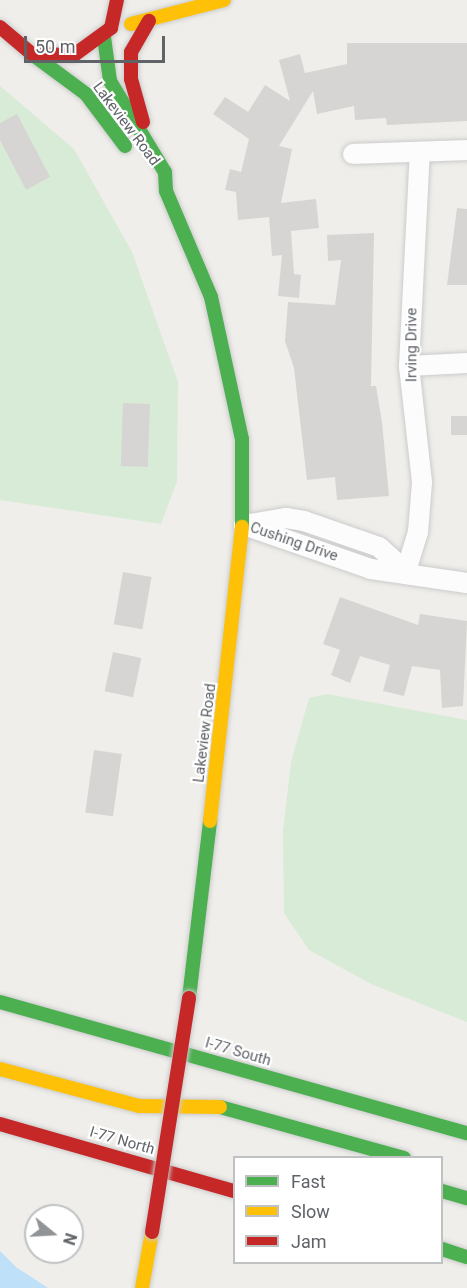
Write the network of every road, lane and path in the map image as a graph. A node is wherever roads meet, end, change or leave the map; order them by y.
1 (117, 0) edge
2 (224, 0) edge
3 (149, 21) junction
4 (0, 27) edge
5 (108, 32) junction
6 (32, 54) junction
7 (151, 150) junction
8 (467, 150) edge
9 (420, 152) junction
10 (353, 154) dead end
11 (137, 164) dead end
12 (150, 183) dead end
13 (166, 191) junction
14 (467, 363) edge
15 (410, 366) junction
16 (244, 525) junction
17 (406, 571) junction
18 (467, 583) edge
19 (0, 1002) edge
20 (0, 1069) edge
21 (150, 1090) dead end
22 (172, 1105) junction
23 (0, 1124) edge
24 (201, 1125) dead end
25 (467, 1133) edge
26 (397, 1156) edge
27 (233, 1191) edge
28 (443, 1192) edge
29 (467, 1198) edge
30 (443, 1250) edge
31 (467, 1257) edge
32 (142, 1288) edge

1 - 5 main road, Lakeview Road
2 - 3 main road
3 - 5 main road
3 - 7 main road
4 - 6 main road, Lakeview Road
5 - 6 main road
5 - 7 main road, Lakeview Road
6 - 11 main road, Lakeview Road
7 - 13 main road, Lakeview Road
8 - 9 street
9 - 10 street
9 - 15 street, Irving Drive
12 - 13 main road, Lakeview Road
13 - 16 main road, Lakeview Road
14 - 15 street
15 - 17 street, Irving Drive
16 - 17 street, Cushing Drive
16 - 22 main road, Lakeview Road, bridge
17 - 18 street
19 - 25 main road, I-77 South
20 - 22 main road
21 - 22 main road
22 - 24 main road
22 - 26 main road
22 - 32 main road, Lakeview Road, bridge
23 - 27 main road, I-77 North
28 - 29 main road
30 - 31 main road

